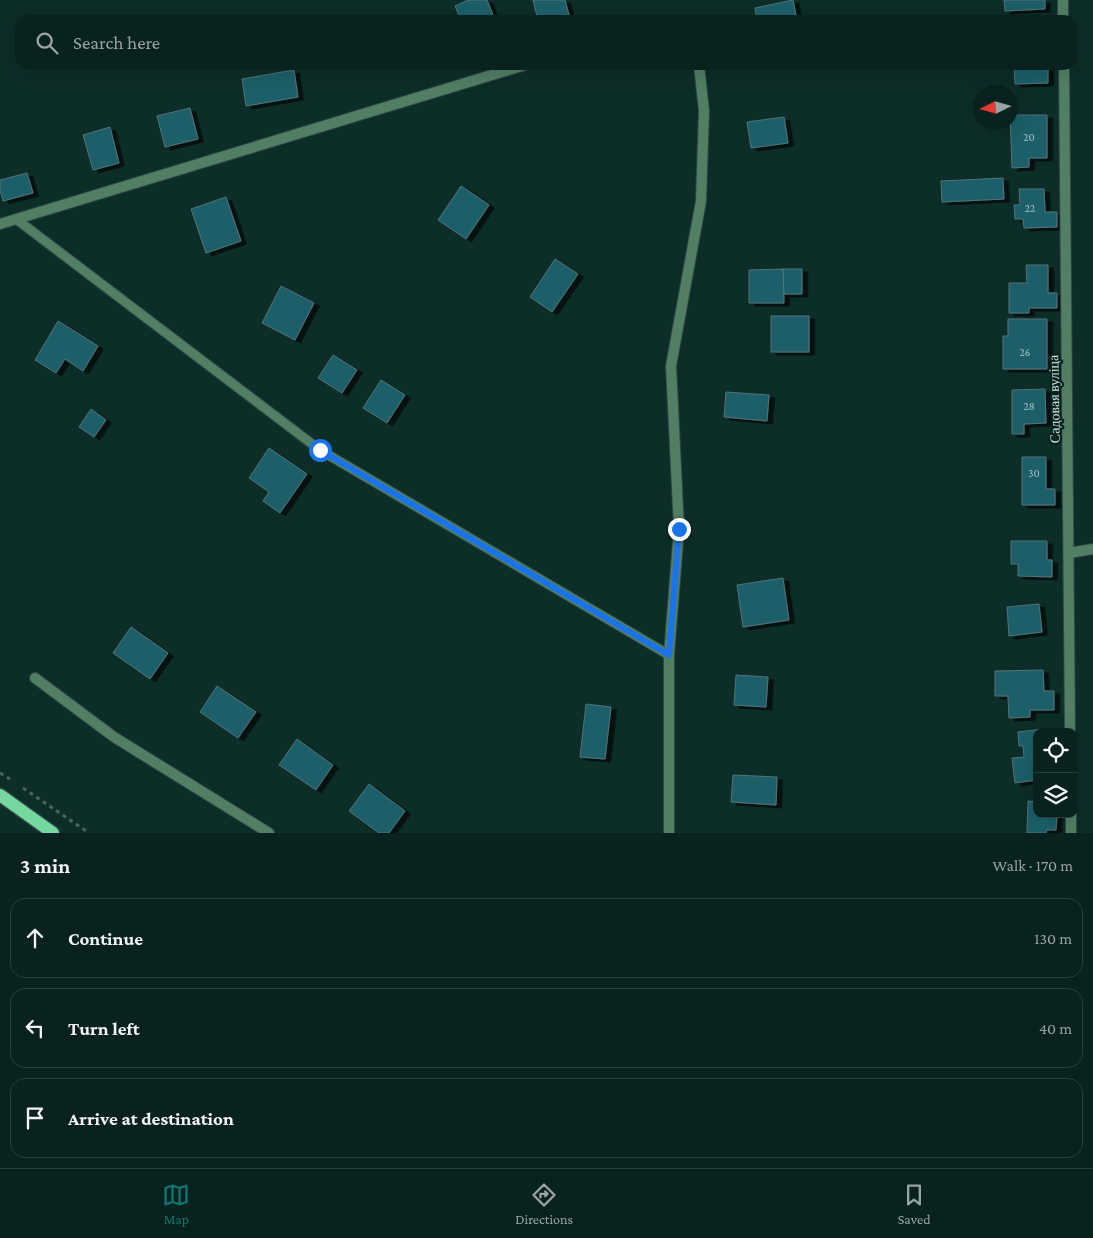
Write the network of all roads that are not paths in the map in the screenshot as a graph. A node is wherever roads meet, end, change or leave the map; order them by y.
1 (1063, 0) edge
2 (1063, 15) edge
3 (508, 70) edge
4 (700, 70) edge
5 (1064, 70) edge
6 (16, 219) junction
7 (0, 224) edge
8 (1093, 549) edge
9 (1069, 553) junction
10 (669, 655) junction
11 (35, 678) dead end
12 (1070, 728) edge
13 (0, 795) edge
14 (1071, 818) edge
15 (53, 833) edge
16 (269, 833) edge
17 (670, 833) edge
18 (1071, 833) edge

1 - 2 street
3 - 6 street
4 - 10 street
5 - 9 street, Садовая вуліца
6 - 7 street
6 - 10 lane
8 - 9 street
9 - 12 street, Садовая вуліца
10 - 17 street
11 - 16 street
13 - 15 main road
14 - 18 street

